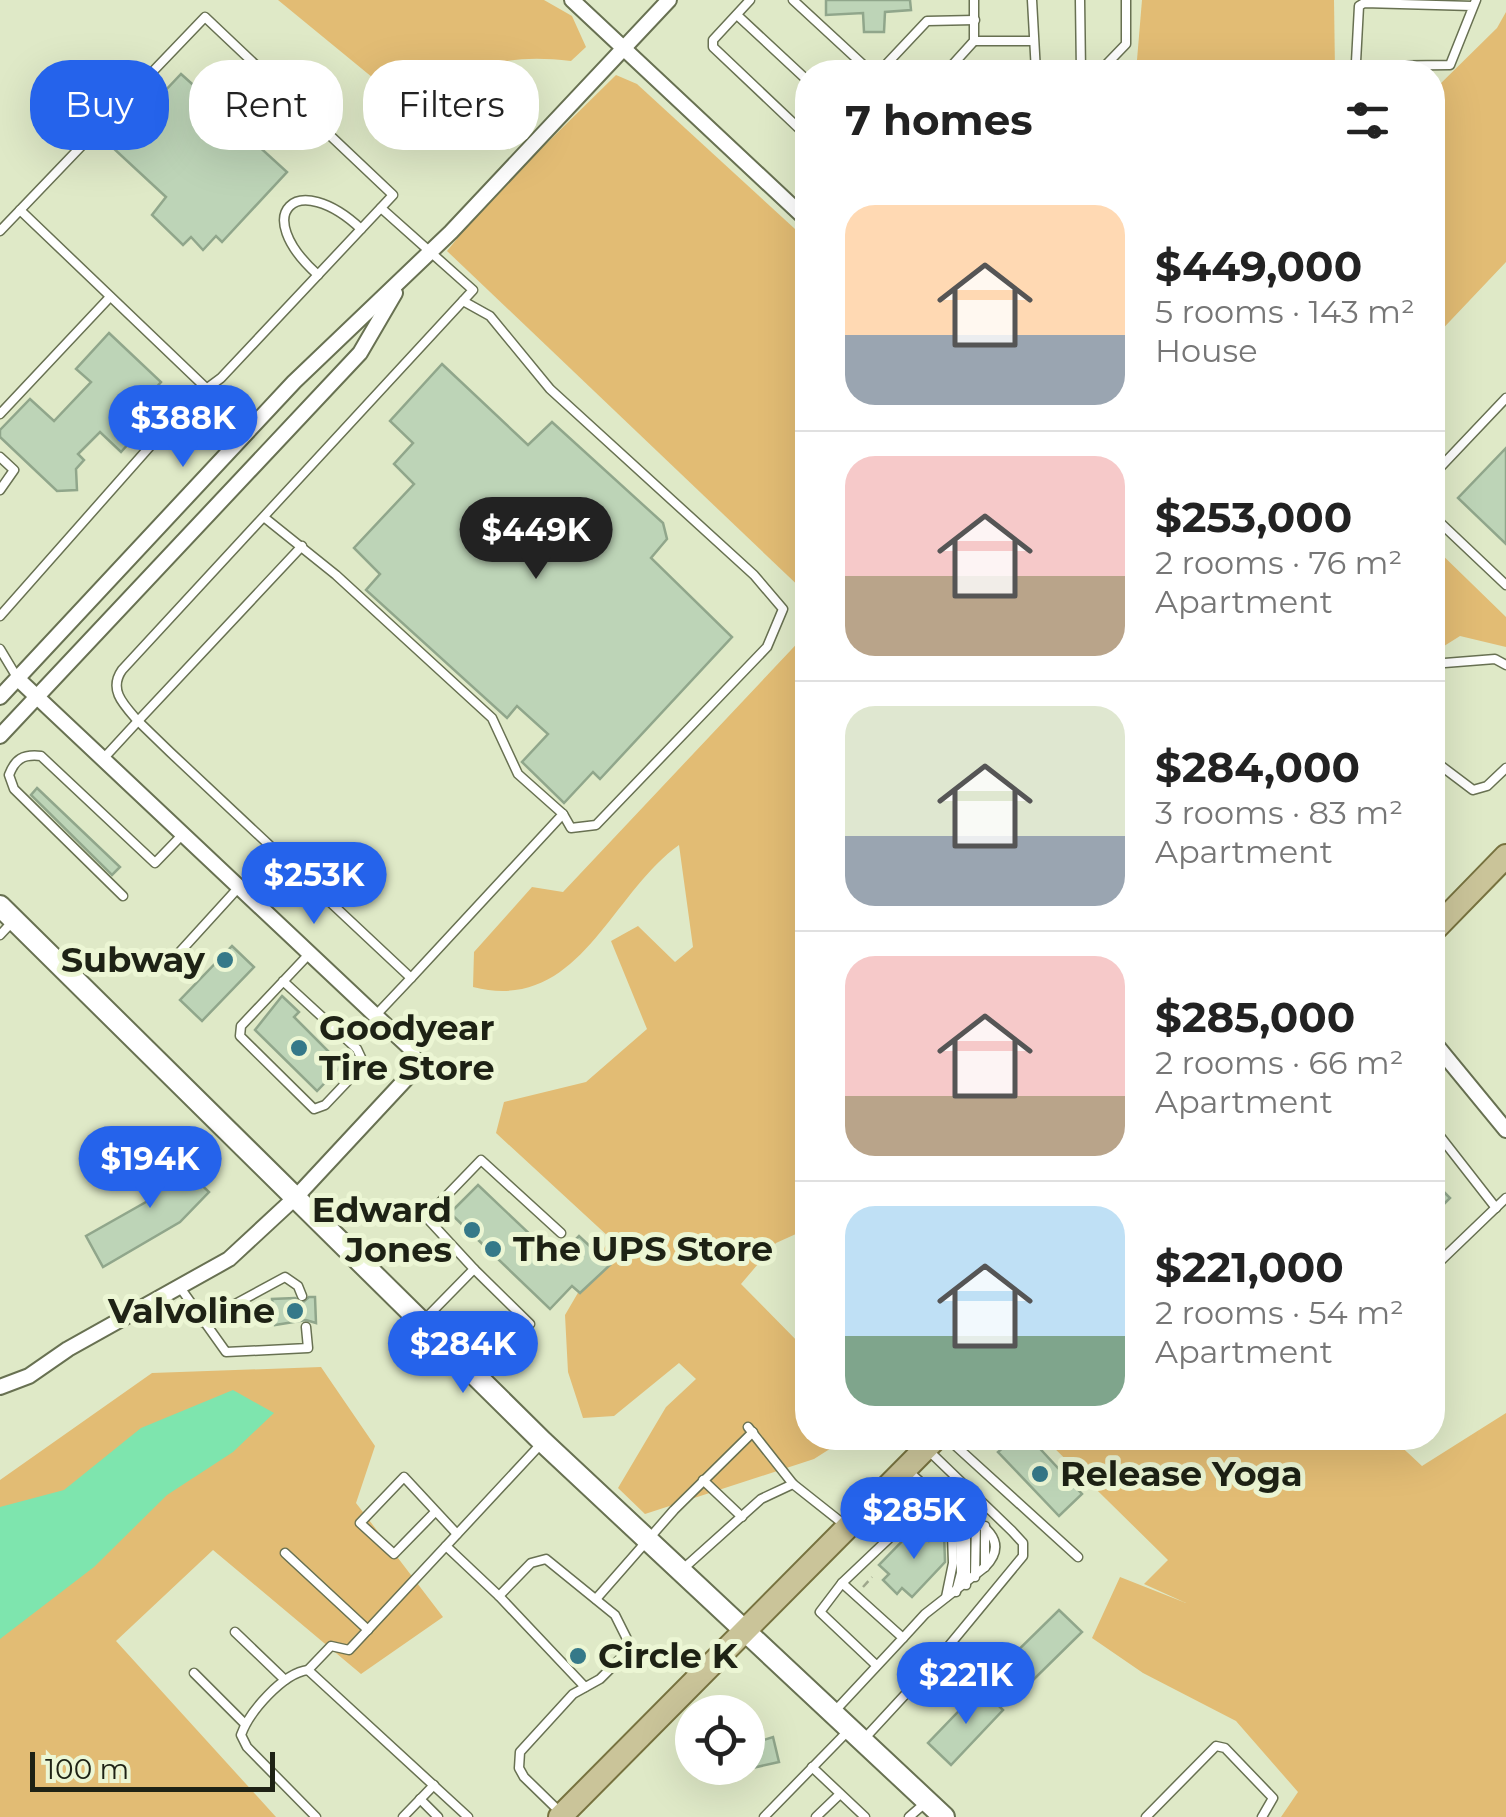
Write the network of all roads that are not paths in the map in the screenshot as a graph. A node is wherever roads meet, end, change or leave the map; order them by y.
1 (572, 0) edge
2 (669, 0) edge
3 (750, 0) edge
4 (793, 0) edge
5 (974, 0) edge
6 (1032, 0) edge
7 (1080, 0) edge
8 (1126, 0) edge
9 (1474, 3) edge
10 (737, 15) junction
11 (975, 20) junction
12 (974, 41) junction
13 (1032, 42) junction
14 (623, 50) junction
15 (857, 60) edge
16 (890, 60) edge
17 (957, 60) edge
18 (1034, 60) edge
19 (1081, 60) edge
20 (1111, 60) edge
21 (1356, 60) edge
22 (1445, 65) edge
23 (795, 68) edge
24 (795, 125) edge
25 (382, 208) junction
26 (795, 209) edge
27 (20, 210) junction
28 (361, 230) junction
29 (0, 231) edge
30 (430, 252) junction
31 (318, 275) junction
32 (403, 279) junction
33 (110, 297) junction
34 (463, 300) junction
35 (206, 389) junction
36 (1506, 398) edge
37 (0, 414) edge
38 (250, 430) junction
39 (271, 448) junction
40 (0, 456) edge
41 (1445, 462) edge
42 (0, 490) edge
43 (265, 518) junction
44 (1445, 527) edge
45 (302, 546) junction
46 (1505, 582) edge
47 (0, 616) edge
48 (0, 649) edge
49 (1445, 662) edge
50 (1506, 665) edge
51 (18, 679) junction
52 (37, 696) junction
53 (0, 697) edge
54 (138, 721) junction
55 (0, 736) edge
56 (103, 758) junction
57 (1445, 768) edge
58 (1506, 768) edge
59 (563, 814) junction
60 (183, 834) junction
61 (1506, 856) edge
62 (240, 887) junction
63 (124, 896) dead end
64 (1445, 919) edge
65 (5, 920) edge
66 (310, 953) junction
67 (168, 965) dead end
68 (411, 978) junction
69 (283, 981) junction
70 (376, 1015) junction
71 (1445, 1056) edge
72 (1506, 1130) edge
73 (1445, 1143) edge
74 (297, 1196) junction
75 (1506, 1198) edge
76 (1496, 1208) junction
77 (561, 1234) dead end
78 (1445, 1257) edge
79 (474, 1269) junction
80 (179, 1286) junction
81 (302, 1296) dead end
82 (423, 1321) junction
83 (202, 1322) junction
84 (530, 1324) dead end
85 (306, 1327) dead end
86 (0, 1387) edge
87 (543, 1442) junction
88 (926, 1450) edge
89 (944, 1450) edge
90 (947, 1450) edge
91 (905, 1468) junction
92 (703, 1480) junction
93 (793, 1484) junction
94 (884, 1491) junction
95 (959, 1510) junction
96 (434, 1513) junction
97 (742, 1516) junction
98 (980, 1522) junction
99 (848, 1528) junction
100 (457, 1534) junction
101 (649, 1540) junction
102 (446, 1546) junction
103 (285, 1553) dead end
104 (1078, 1557) dead end
105 (680, 1570) junction
106 (975, 1576) junction
107 (842, 1582) junction
108 (966, 1585) junction
109 (956, 1592) junction
110 (498, 1596) junction
111 (946, 1597) junction
112 (596, 1599) junction
113 (368, 1630) junction
114 (235, 1632) dead end
115 (746, 1634) junction
116 (903, 1638) junction
117 (876, 1665) junction
118 (308, 1670) junction
119 (194, 1673) dead end
120 (285, 1680) junction
121 (585, 1687) junction
122 (833, 1713) junction
123 (245, 1724) junction
124 (856, 1734) junction
125 (812, 1766) junction
126 (434, 1785) junction
127 (840, 1794) junction
128 (420, 1799) junction
129 (927, 1801) junction
130 (562, 1816) edge
131 (316, 1817) edge
132 (402, 1817) edge
133 (438, 1817) edge
134 (468, 1817) edge
135 (764, 1817) edge
136 (816, 1817) edge
137 (865, 1817) edge
138 (908, 1817) edge
139 (944, 1817) edge
140 (1146, 1817) edge
141 (1262, 1817) edge

1 - 14 street
2 - 14 street
3 - 10 lane
4 - 15 lane
5 - 11 lane
6 - 13 lane
7 - 19 lane
8 - 20 lane
9 - 21 lane
9 - 22 lane
10 - 23 lane
10 - 24 lane
11 - 12 lane
11 - 16 lane
12 - 13 lane
12 - 17 lane
13 - 18 lane
14 - 26 street
14 - 30 street
25 - 27 lane
25 - 28 lane
25 - 30 lane
27 - 29 lane
27 - 33 lane
28 - 31 lane
28 - 31 lane
30 - 32 street
30 - 34 lane
31 - 35 lane
32 - 38 street
32 - 39 street
33 - 35 lane
33 - 37 lane
34 - 43 lane
34 - 59 lane
35 - 38 lane
35 - 47 lane
36 - 41 lane
38 - 39 street
38 - 51 street
39 - 52 street
40 - 42 lane
43 - 45 lane
43 - 54 lane
44 - 46 lane
45 - 54 lane
45 - 59 lane
48 - 51 lane
49 - 50 lane
51 - 52 street
51 - 53 street
52 - 55 street
52 - 56 street
54 - 56 lane
54 - 68 lane
56 - 60 street
57 - 58 lane
59 - 68 lane
60 - 62 street
60 - 63 lane
61 - 64 main road
62 - 66 street
62 - 67 lane
65 - 74 main road
66 - 69 lane
66 - 70 street
68 - 70 lane
69 - 69 lane
70 - 74 street
71 - 72 street
73 - 76 lane
74 - 80 street
74 - 82 main road
75 - 76 lane
76 - 78 lane
77 - 79 lane
79 - 82 lane
79 - 84 lane
80 - 83 lane
80 - 86 street
81 - 83 lane
82 - 87 main road
83 - 85 lane
87 - 100 lane
87 - 101 main road
88 - 91 main road
89 - 124 lane
90 - 104 lane
91 - 94 main road
91 - 95 lane
92 - 93 lane
92 - 97 lane
92 - 101 lane
93 - 97 lane
93 - 99 lane
94 - 99 main road
94 - 107 lane
95 - 98 lane
95 - 108 lane
95 - 109 lane
95 - 111 lane
96 - 96 lane
96 - 100 lane
97 - 105 lane
98 - 106 lane
98 - 106 lane
99 - 115 main road
100 - 102 lane
101 - 105 main road
101 - 112 lane
102 - 110 lane
102 - 113 lane
103 - 113 lane
105 - 115 main road
106 - 108 lane
107 - 116 lane
107 - 117 lane
108 - 109 lane
109 - 111 lane
110 - 112 lane
110 - 121 lane
111 - 116 lane
112 - 121 lane
113 - 118 lane
114 - 120 lane
115 - 122 main road
115 - 130 main road
116 - 117 lane
117 - 122 lane
118 - 120 lane
118 - 126 lane
119 - 123 lane
120 - 123 lane
121 - 130 lane
122 - 124 main road
123 - 131 lane
124 - 125 lane
124 - 129 main road
125 - 127 lane
125 - 135 lane
126 - 128 lane
126 - 134 lane
127 - 136 lane
127 - 137 lane
128 - 132 lane
128 - 133 lane
129 - 138 lane
129 - 139 main road
140 - 141 lane

